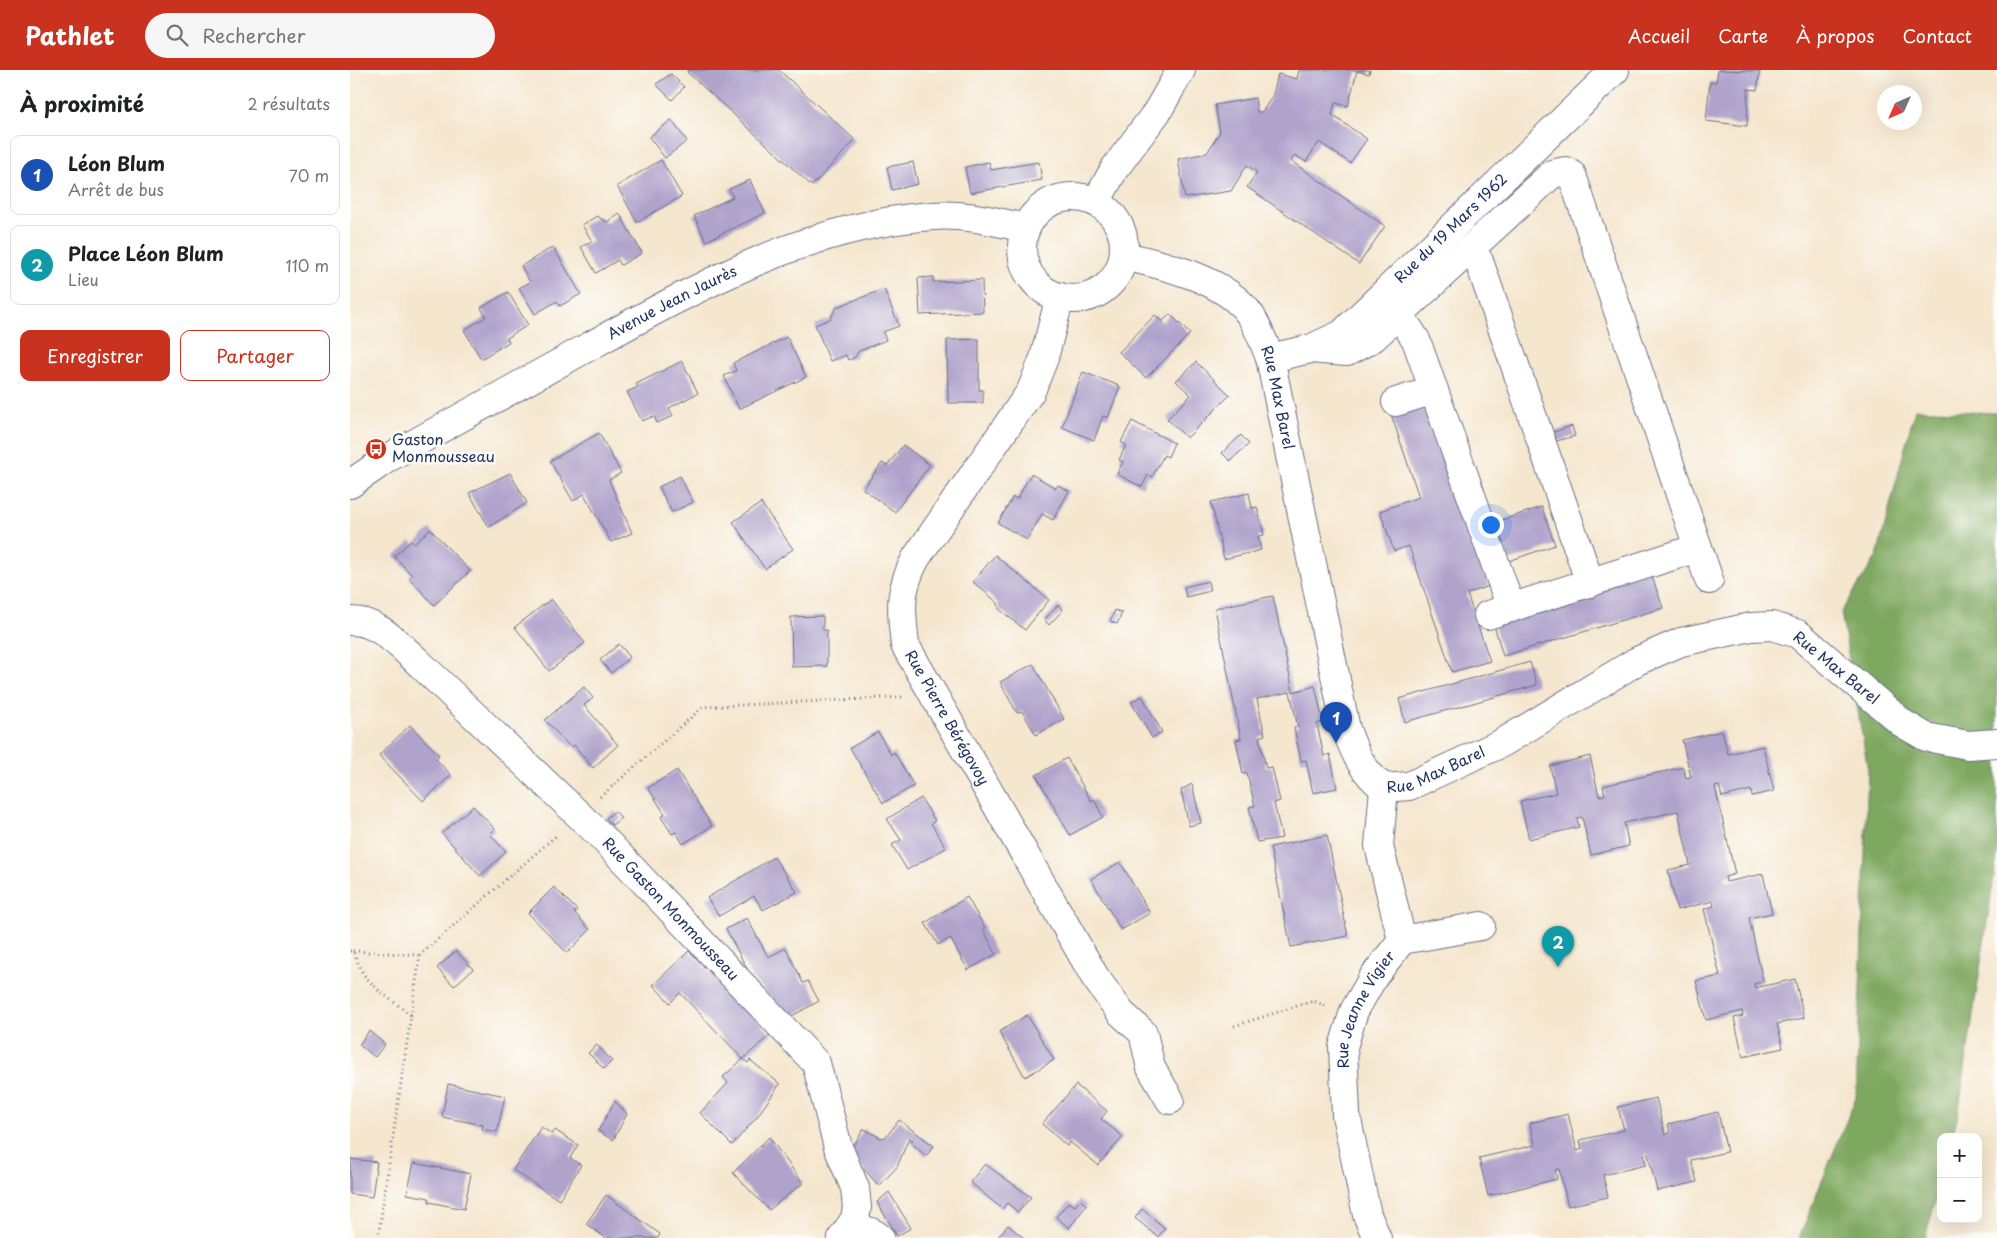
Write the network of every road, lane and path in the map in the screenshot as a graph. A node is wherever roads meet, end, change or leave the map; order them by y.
1 (1180, 70) edge
2 (1615, 70) edge
3 (1096, 202) junction
4 (1026, 228) junction
5 (1468, 250) junction
6 (1124, 256) junction
7 (1060, 297) junction
8 (1398, 314) junction
9 (1310, 350) junction
10 (1270, 358) junction
11 (1434, 390) junction
12 (1396, 402) dead end
13 (350, 484) edge
14 (1698, 548) junction
15 (1709, 580) dead end
16 (1590, 583) junction
17 (350, 621) edge
18 (929, 687) junction
19 (1997, 743) edge
20 (1384, 788) junction
21 (579, 815) junction
22 (1481, 926) dead end
23 (1402, 940) junction
24 (351, 951) edge
25 (420, 955) junction
26 (412, 1016) junction
27 (1353, 1016) junction
28 (1234, 1026) dead end
29 (1170, 1100) dead end
30 (843, 1237) edge
31 (378, 1238) edge
32 (880, 1238) edge
33 (1377, 1238) edge

1 - 3 street
2 - 9 street, Rue du 19 Mars 1962
3 - 4 street
3 - 6 street
4 - 7 street
4 - 13 street, Avenue Jean Jaurès
5 - 8 street
5 - 14 street
5 - 16 street
6 - 7 street
6 - 10 street, Rue Max Barel
7 - 18 street, Rue Pierre Bérégovoy
8 - 9 street
8 - 11 street
9 - 10 street, Rue du 19 Mars 1962
10 - 20 street, Rue Max Barel
11 - 12 street
11 - 16 street
14 - 15 street
14 - 16 street
17 - 21 street, Rue Gaston Monmousseau
18 - 21 path
18 - 29 street, Rue Pierre Bérégovoy
19 - 20 street, Rue Max Barel
20 - 23 street, Rue Jeanne Vigier
21 - 25 path
21 - 30 street, Rue Gaston Monmousseau
22 - 23 street
23 - 27 street, Rue Jeanne Vigier
24 - 25 path
24 - 26 path
25 - 26 path
26 - 31 path
27 - 28 path
27 - 33 street, Rue Jeanne Vigier
30 - 32 street, Rue Gaston Monmousseau

